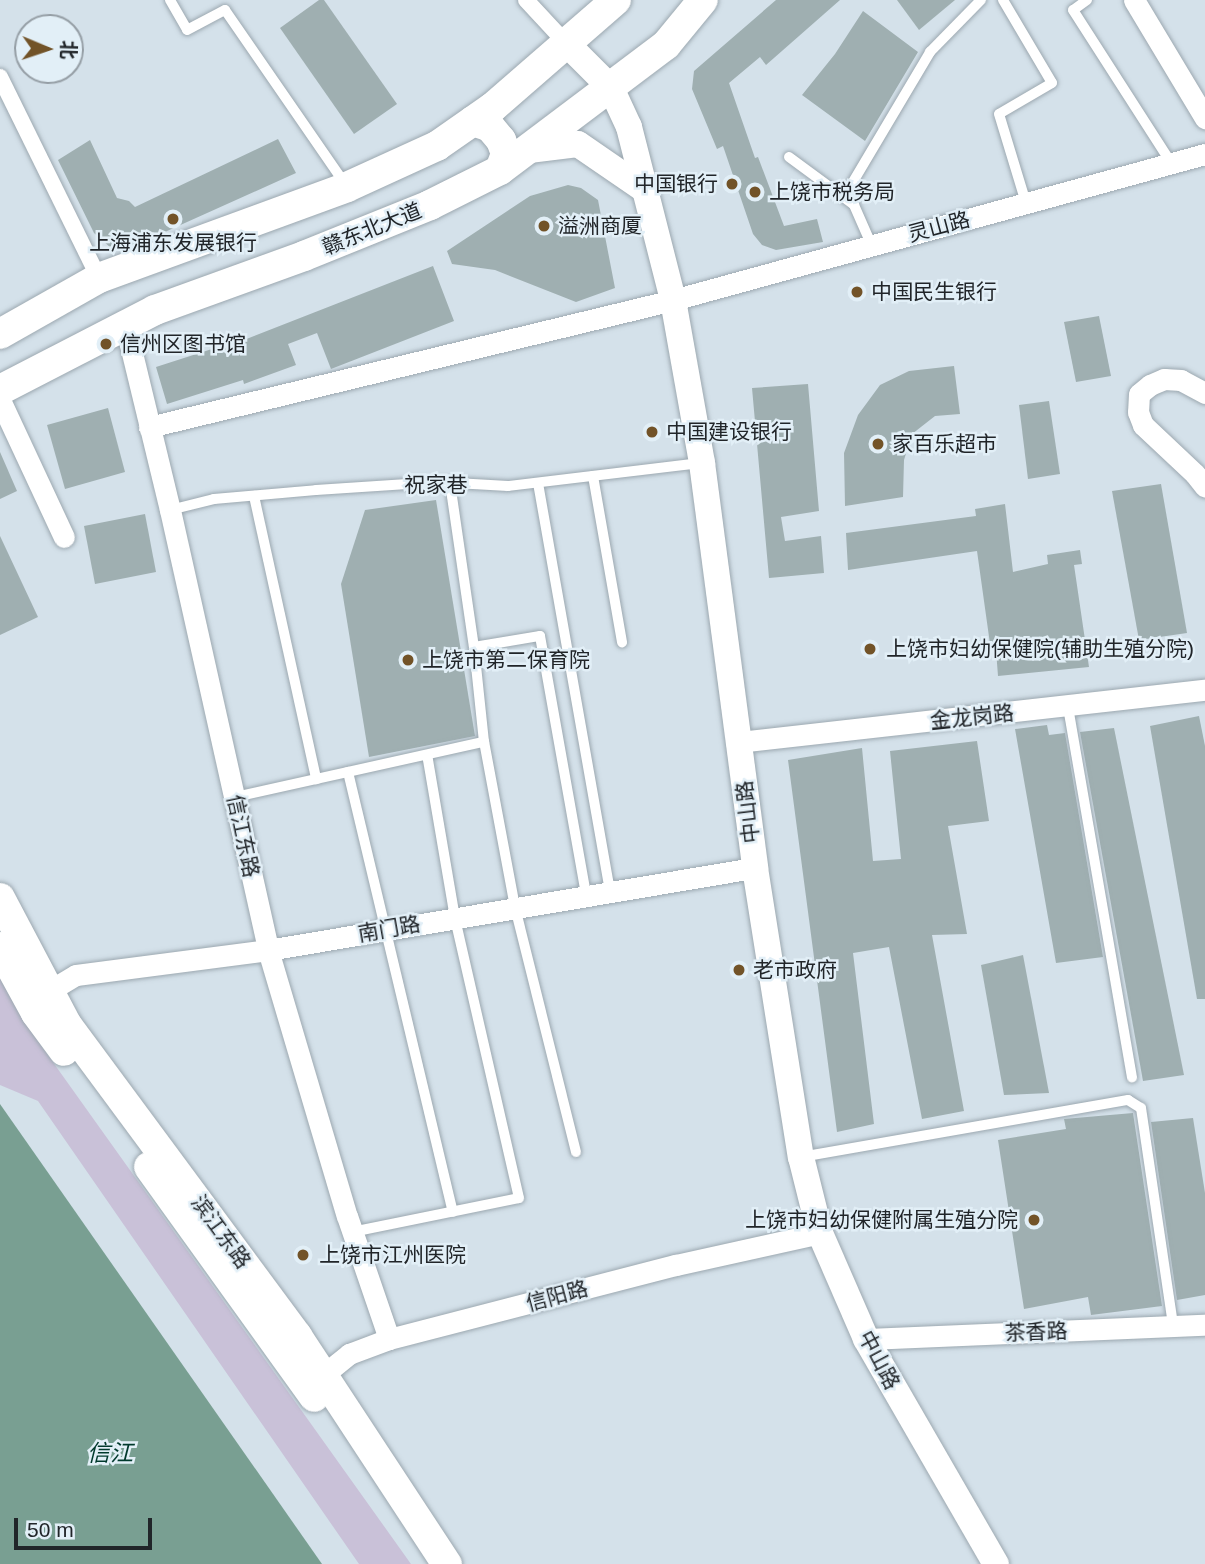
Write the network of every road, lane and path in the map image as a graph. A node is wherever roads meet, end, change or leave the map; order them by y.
1 (170, 0) edge
2 (526, 0) edge
3 (616, 0) edge
4 (703, 0) edge
5 (981, 0) edge
6 (1003, 0) edge
7 (1065, 0) edge
8 (1087, 0) edge
9 (1134, 0) edge
10 (1073, 10) junction
11 (566, 43) junction
12 (0, 77) edge
13 (611, 88) junction
14 (1205, 118) edge
15 (473, 121) junction
16 (529, 150) junction
17 (1205, 154) edge
18 (789, 157) dead end
19 (1172, 164) junction
20 (500, 170) junction
21 (347, 187) junction
22 (645, 190) junction
23 (844, 197) junction
24 (1026, 204) junction
25 (872, 246) junction
26 (99, 278) junction
27 (673, 300) junction
28 (125, 324) junction
29 (0, 334) edge
30 (0, 390) edge
31 (1205, 393) edge
32 (0, 400) edge
33 (149, 427) junction
34 (702, 463) junction
35 (593, 476) junction
36 (450, 483) junction
37 (538, 483) junction
38 (1205, 487) edge
39 (254, 496) junction
40 (170, 510) junction
41 (64, 537) dead end
42 (622, 643) dead end
43 (474, 648) junction
44 (1205, 690) edge
45 (1068, 707) junction
46 (484, 742) junction
47 (739, 742) junction
48 (427, 755) junction
49 (348, 772) junction
50 (316, 779) junction
51 (235, 797) junction
52 (755, 867) junction
53 (610, 891) junction
54 (586, 895) junction
55 (0, 898) edge
56 (515, 907) junction
57 (455, 918) junction
58 (387, 929) junction
59 (0, 947) edge
60 (268, 950) junction
61 (41, 1000) junction
62 (1132, 1078) dead end
63 (576, 1152) dead end
64 (801, 1157) junction
65 (453, 1212) junction
66 (352, 1232) junction
67 (820, 1233) junction
68 (1205, 1325) edge
69 (1173, 1326) junction
70 (388, 1339) junction
71 (866, 1339) junction
72 (315, 1382) junction
73 (429, 1564) edge
74 (447, 1564) edge
75 (996, 1564) edge

1 - 21 lane
2 - 11 street
3 - 11 main road
4 - 13 main road, 赣东北大道
5 - 23 lane
6 - 24 lane
7 - 10 lane
8 - 10 lane
9 - 14 street
10 - 19 lane
11 - 13 street, 中山路
11 - 15 main road
12 - 26 street
13 - 16 main road, 赣东北大道
13 - 22 street, 中山路
15 - 20 main road
15 - 21 main road
16 - 20 main road, 赣东北大道
16 - 22 street
17 - 19 street, 灵山路
18 - 23 lane
19 - 24 street, 灵山路
20 - 28 main road, 赣东北大道
21 - 26 main road
22 - 27 street, 中山路
23 - 25 lane
24 - 25 street, 灵山路
25 - 27 street, 灵山路
26 - 29 main road
27 - 33 street, 灵山路
27 - 34 street, 中山路
28 - 30 main road, 赣东北大道
28 - 33 street, 信江东路
31 - 38 street
32 - 41 street
33 - 40 street, 信江东路
34 - 35 lane, 祝家巷
34 - 47 street, 中山路
35 - 37 lane, 祝家巷
35 - 42 lane
36 - 37 lane, 祝家巷
36 - 39 lane, 祝家巷
36 - 43 lane
37 - 53 lane
39 - 40 lane, 祝家巷
39 - 50 lane
40 - 51 street, 信江东路
43 - 46 lane
43 - 54 lane
44 - 45 street, 金龙岗路
45 - 47 street, 金龙岗路
45 - 62 lane
46 - 48 lane
46 - 56 lane
47 - 52 street, 中山路
48 - 49 lane
48 - 57 lane
49 - 50 lane
49 - 58 lane
50 - 51 lane
51 - 60 street, 信江东路
52 - 53 street, 南门路
52 - 64 street, 中山路
53 - 54 street, 南门路
54 - 56 street, 南门路
55 - 61 main road, 滨江东路
56 - 57 street, 南门路
56 - 63 lane
57 - 58 street, 南门路
57 - 65 lane
58 - 60 street, 南门路
58 - 65 lane
59 - 61 main road, 滨江东路
60 - 61 street, 南门路
60 - 66 street, 信江东路
61 - 72 main road, 滨江东路
64 - 67 street, 中山路
64 - 69 lane
65 - 66 lane
66 - 70 street, 信江东路
67 - 70 street, 信阳路
67 - 71 street, 中山路
68 - 69 street, 茶香路
69 - 71 street, 茶香路
70 - 72 street, 信阳路
71 - 75 street, 中山路
72 - 73 main road, 滨江东路
72 - 74 main road, 滨江东路

